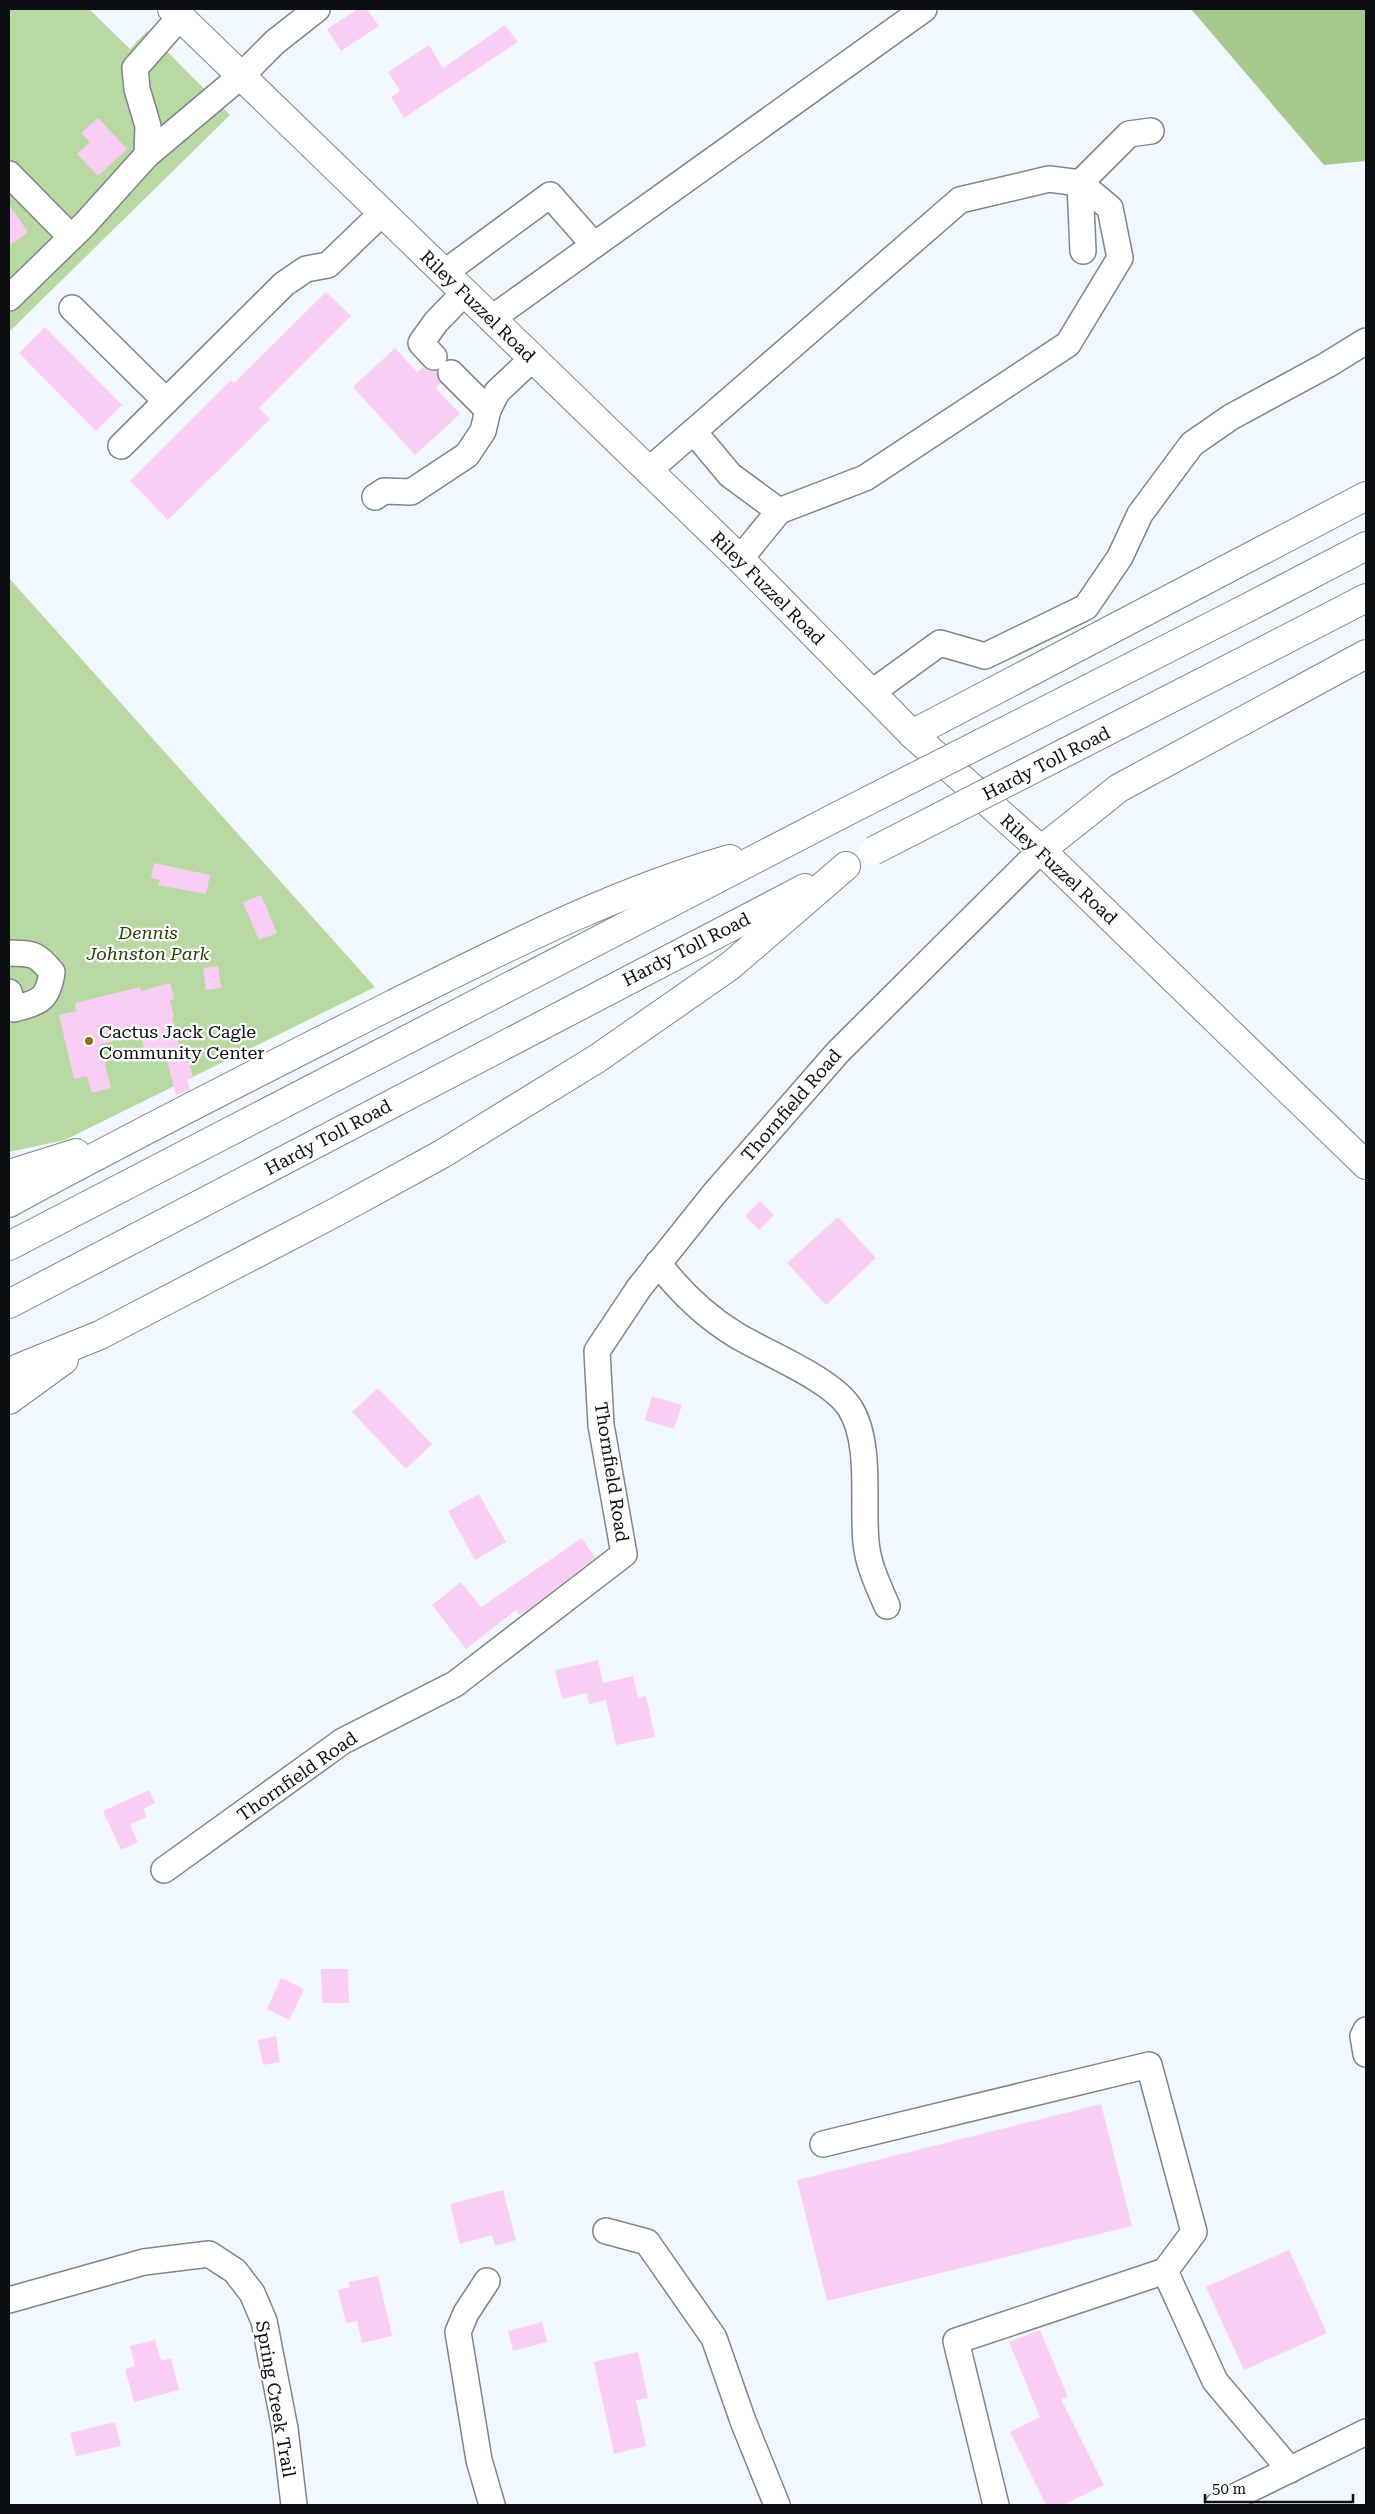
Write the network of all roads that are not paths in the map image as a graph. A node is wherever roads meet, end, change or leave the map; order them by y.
1 (317, 9) edge
2 (924, 9) edge
3 (176, 13) edge
4 (242, 74) junction
5 (1151, 131) dead end
6 (147, 155) junction
7 (9, 174) edge
8 (1080, 183) junction
9 (382, 213) junction
10 (71, 237) junction
11 (594, 245) junction
12 (1083, 251) dead end
13 (444, 273) junction
14 (464, 293) junction
15 (9, 298) edge
16 (72, 308) dead end
17 (491, 319) junction
18 (1366, 341) edge
19 (532, 359) junction
20 (166, 401) junction
21 (488, 410) junction
22 (694, 432) junction
23 (121, 446) dead end
24 (648, 471) junction
25 (1366, 496) edge
26 (375, 497) dead end
27 (779, 511) junction
28 (1366, 546) edge
29 (740, 559) junction
30 (1366, 598) edge
31 (1366, 654) edge
32 (871, 693) junction
33 (912, 734) junction
34 (789, 842) junction
35 (1041, 850) junction
36 (846, 866) junction
37 (9, 953) edge
38 (9, 992) edge
39 (135, 1134) junction
40 (1366, 1165) edge
41 (9, 1174) edge
42 (9, 1203) edge
43 (9, 1246) edge
44 (658, 1264) junction
45 (9, 1304) edge
46 (100, 1334) junction
47 (9, 1372) edge
48 (9, 1400) edge
49 (887, 1606) dead end
50 (164, 1870) dead end
51 (1366, 2030) edge
52 (1366, 2054) edge
53 (822, 2144) dead end
54 (606, 2231) dead end
55 (1165, 2271) junction
56 (487, 2281) dead end
57 (9, 2300) edge
58 (1366, 2432) edge
59 (1290, 2470) junction
60 (294, 2505) edge
61 (492, 2505) edge
62 (777, 2505) edge
63 (996, 2505) edge
64 (1218, 2505) edge

1 - 4 street
2 - 11 street
3 - 4 main road, Riley Fuzzel Road
3 - 6 street
4 - 6 street
4 - 9 main road, Riley Fuzzel Road
5 - 8 street
6 - 10 street
7 - 10 street
8 - 12 street
8 - 22 street
8 - 27 street
9 - 13 main road, Riley Fuzzel Road
9 - 20 street
10 - 15 street
11 - 13 street
11 - 17 street
13 - 14 main road, Riley Fuzzel Road
14 - 17 main road, Riley Fuzzel Road
14 - 21 street
16 - 20 street
17 - 19 main road, Riley Fuzzel Road
18 - 32 street
19 - 21 street
19 - 24 main road, Riley Fuzzel Road
20 - 23 street
21 - 26 street
22 - 24 street
22 - 27 street
24 - 29 main road, Riley Fuzzel Road
25 - 33 main road
27 - 29 street
28 - 34 main road, bridge
29 - 32 main road, Riley Fuzzel Road
30 - 36 main road, Hardy Toll Road, bridge
31 - 35 main road
32 - 33 main road, Riley Fuzzel Road
33 - 35 main road, Riley Fuzzel Road
34 - 39 main road
34 - 43 main road
35 - 40 main road, Riley Fuzzel Road
35 - 44 street, Thornfield Road
36 - 45 main road, Hardy Toll Road
36 - 46 main road
37 - 38 street
39 - 41 main road
39 - 42 main road
44 - 49 street
44 - 50 street, Thornfield Road
46 - 47 main road
46 - 48 main road
51 - 52 street
53 - 55 street
54 - 62 street
55 - 59 street
55 - 63 street
56 - 61 street
57 - 60 street, Spring Creek Trail
58 - 59 street
59 - 64 street

